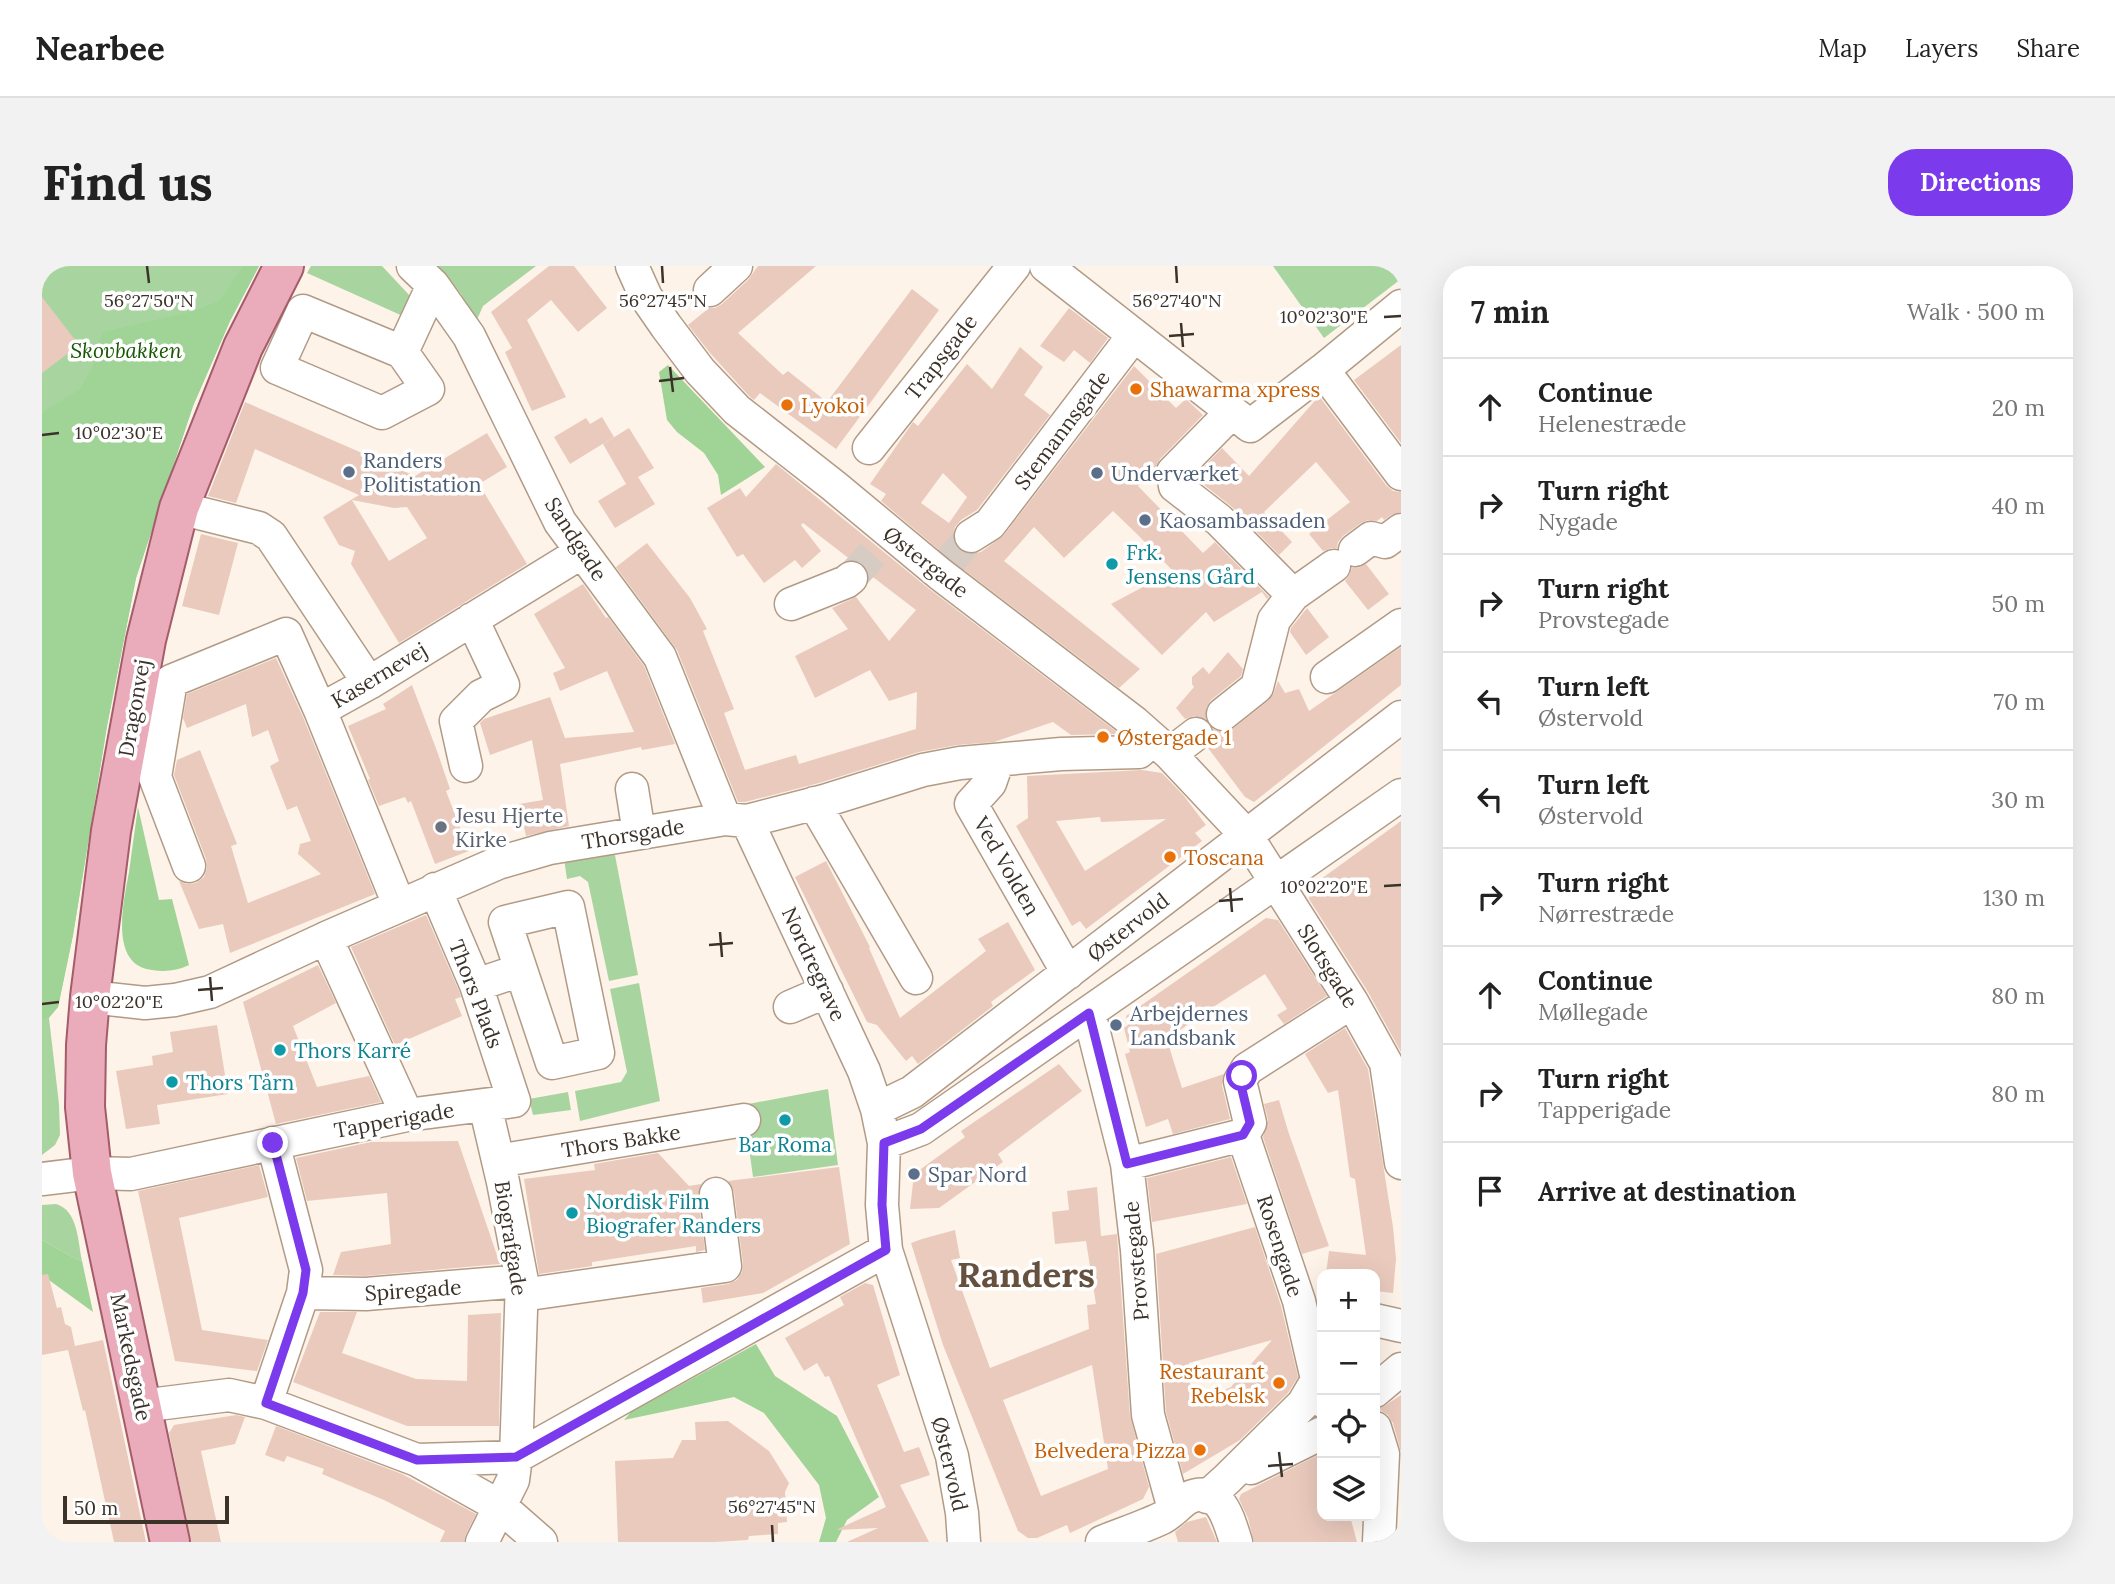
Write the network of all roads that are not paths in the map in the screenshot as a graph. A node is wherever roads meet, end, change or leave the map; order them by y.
1 (284, 266) edge
2 (632, 266) edge
3 (736, 266) edge
4 (1014, 266) edge
5 (1046, 266) edge
6 (423, 275) edge
7 (710, 290) dead end
8 (1401, 306) edge
9 (1134, 335) junction
10 (402, 352) dead end
11 (1330, 363) junction
12 (1232, 412) junction
13 (869, 448) dead end
14 (1401, 474) edge
15 (179, 508) junction
16 (980, 530) tunnel mouth
17 (1401, 530) edge
18 (582, 552) junction
19 (851, 578) tunnel mouth
20 (1293, 595) junction
21 (791, 604) dead end
22 (472, 619) junction
23 (1401, 625) edge
24 (1327, 677) dead end
25 (369, 682) junction
26 (320, 710) junction
27 (1223, 714) dead end
28 (1401, 716) edge
29 (1196, 734) dead end
30 (1161, 746) junction
31 (998, 760) junction
32 (466, 766) dead end
33 (632, 789) dead end
34 (1401, 795) edge
35 (814, 803) junction
36 (736, 820) junction
37 (639, 833) junction
38 (1246, 835) junction
39 (189, 866) dead end
40 (1276, 883) junction
41 (435, 889) junction
42 (400, 905) junction
43 (326, 938) junction
44 (521, 970) junction
45 (1068, 973) junction
46 (916, 978) dead end
47 (476, 985) junction
48 (827, 991) junction
49 (90, 997) junction
50 (1352, 1002) junction
51 (790, 1007) dead end
52 (1089, 1013) junction
53 (1394, 1062) edge
54 (500, 1103) junction
55 (877, 1110) junction
56 (407, 1115) junction
57 (744, 1120) dead end
58 (1243, 1135) junction
59 (273, 1143) junction
60 (884, 1143) junction
61 (1401, 1163) edge
62 (1127, 1164) junction
63 (501, 1171) junction
64 (92, 1172) junction
65 (42, 1179) edge
66 (716, 1194) dead end
67 (886, 1250) junction
68 (522, 1288) junction
69 (303, 1293) junction
70 (1310, 1304) edge
71 (1380, 1321) edge
72 (1401, 1326) edge
73 (1317, 1364) edge
74 (1401, 1368) edge
75 (1380, 1387) edge
76 (1317, 1393) edge
77 (266, 1403) junction
78 (141, 1406) junction
79 (1317, 1436) edge
80 (1380, 1445) edge
81 (516, 1457) junction
82 (417, 1460) junction
83 (1217, 1488) junction
84 (501, 1507) junction
85 (1174, 1510) junction
86 (170, 1542) edge
87 (482, 1542) edge
88 (541, 1542) edge
89 (964, 1542) edge
90 (1102, 1542) edge
91 (1236, 1542) edge
92 (1379, 1542) edge

1 - 15 main road, Dragonvej
2 - 30 street, Østergade
3 - 7 street
4 - 13 street, Trapsgade
5 - 9 street
6 - 10 street
6 - 18 street, Sandgade
8 - 11 street
9 - 12 street
9 - 16 street, Stemannsgade
11 - 12 street
11 - 14 street
12 - 20 street
15 - 25 street
15 - 49 main road, Dragonvej
17 - 20 street
18 - 22 street, Kasernevej
18 - 36 street, Sandgade
19 - 21 street
20 - 27 street
22 - 25 street, Kasernevej
22 - 32 street
23 - 24 street
25 - 26 street, Kasernevej
26 - 39 street
26 - 42 street, Kasernevej
28 - 38 street, Østervold
29 - 30 street, Thorsgade
30 - 31 street, Thorsgade
30 - 38 street, Østergade
31 - 35 street, Thorsgade
31 - 45 street, Ved Volden
33 - 37 street
34 - 40 street
35 - 36 street, Thorsgade
35 - 46 street
36 - 37 street, Thorsgade
36 - 48 street, Nordregrave
37 - 41 street, Thorsgade
38 - 40 street, Slotsgade
38 - 45 street, Østervold
40 - 50 street, Slotsgade
40 - 52 street
41 - 42 street, Thorsgade
41 - 47 street, Thors Plads
42 - 43 street, Thorsgade
43 - 49 street, Thorsgade
43 - 56 street
44 - 44 street
44 - 47 street
45 - 55 street, Østervold
47 - 54 street, Thors Plads
48 - 51 street
48 - 55 street, Nordregrave
49 - 64 main road, Dragonvej
50 - 53 street, Slotsgade
50 - 58 street
52 - 60 street
52 - 62 street, Provstegade
53 - 61 street
54 - 56 street, Tapperigade
54 - 63 street, Biografgade
55 - 60 street, Østervold
56 - 59 street, Tapperigade
57 - 63 street, Thors Bakke
58 - 62 street
58 - 70 street, Rosengade
59 - 64 street, Tapperigade
59 - 69 street
60 - 67 street, Østervold
62 - 85 street, Provstegade
63 - 68 street, Biografgade
64 - 65 street, Tapperigade
64 - 78 main road, Markedsgade
66 - 68 street, Spiregade
67 - 81 street
67 - 89 street, Østervold
68 - 69 street, Spiregade
68 - 81 street, Biografgade
69 - 77 street
70 - 73 street, Rosengade
71 - 72 street
74 - 75 street
76 - 83 street
77 - 78 street
77 - 82 street
78 - 86 main road, Markedsgade
79 - 83 street
80 - 92 street
81 - 82 street
81 - 84 street, Biografgade
82 - 84 street
83 - 85 street
83 - 91 street
84 - 87 street, Biografgade
84 - 88 street
85 - 90 street

